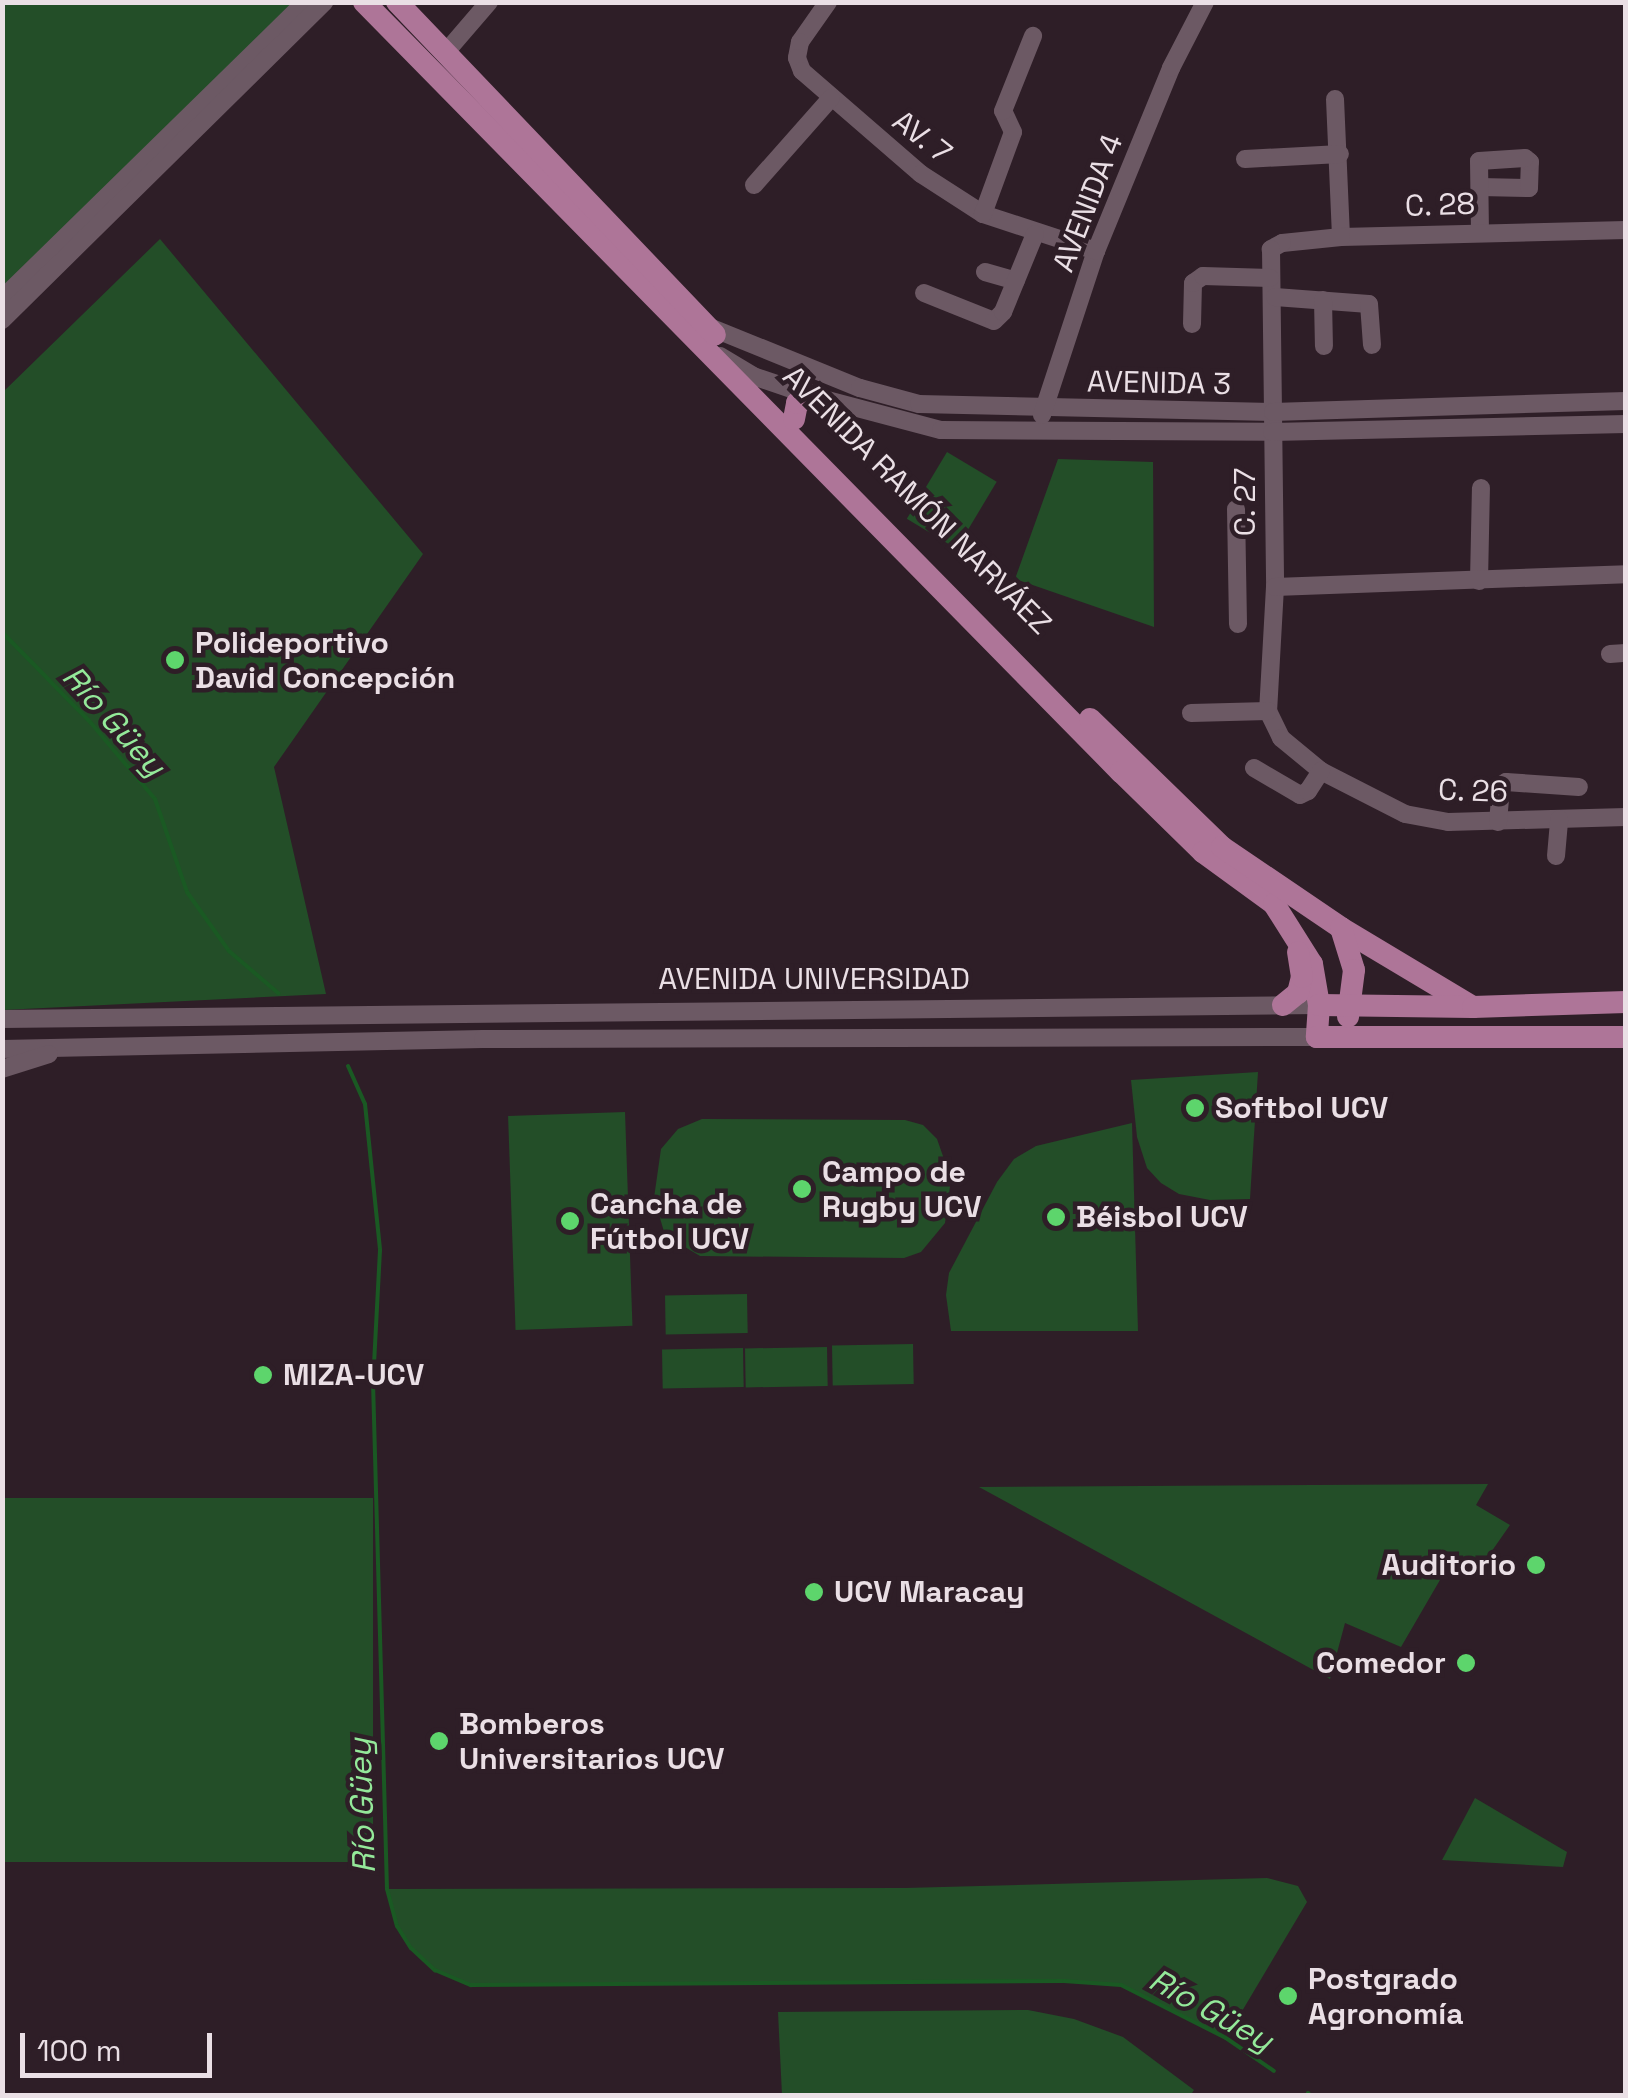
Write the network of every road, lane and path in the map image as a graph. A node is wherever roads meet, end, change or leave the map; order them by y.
1 (305, 2) edge
2 (325, 2) edge
3 (364, 2) edge
4 (397, 2) edge
5 (489, 2) edge
6 (1199, 4) edge
7 (818, 6) edge
8 (1033, 36) dead end
9 (446, 52) junction
10 (247, 70) junction
11 (830, 98) junction
12 (1335, 98) dead end
13 (1340, 154) junction
14 (1245, 159) dead end
15 (754, 185) dead end
16 (1480, 187) dead end
17 (109, 206) junction
18 (983, 214) junction
19 (1626, 230) edge
20 (1480, 231) junction
21 (1035, 234) junction
22 (1341, 237) junction
23 (1096, 251) junction
24 (985, 272) dead end
25 (1272, 279) junction
26 (1016, 281) junction
27 (924, 293) dead end
28 (2, 299) edge
29 (1323, 300) junction
30 (2, 320) edge
31 (1192, 324) dead end
32 (707, 326) junction
33 (1372, 345) dead end
34 (1324, 346) dead end
35 (711, 350) junction
36 (753, 376) junction
37 (812, 396) junction
38 (1626, 401) edge
39 (1044, 408) junction
40 (1273, 412) junction
41 (794, 418) junction
42 (1626, 424) edge
43 (1040, 430) junction
44 (1272, 432) junction
45 (1480, 488) dead end
46 (1236, 509) dead end
47 (1238, 568) junction
48 (1273, 568) junction
49 (1626, 574) edge
50 (1479, 581) junction
51 (1275, 587) junction
52 (1238, 624) dead end
53 (1268, 711) junction
54 (1191, 713) dead end
55 (1281, 738) joint
56 (1254, 768) dead end
57 (1321, 771) junction
58 (1579, 787) dead end
59 (1626, 817) edge
60 (1559, 819) junction
61 (1498, 822) junction
62 (1556, 856) dead end
63 (1341, 928) junction
64 (1294, 929) junction
65 (1626, 1002) edge
66 (1319, 1004) junction
67 (1282, 1005) junction
68 (1350, 1005) junction
69 (1473, 1007) junction
70 (484, 1011) junction
71 (2, 1019) edge
72 (1317, 1037) junction
73 (1626, 1038) edge
74 (482, 1039) junction
75 (1344, 1039) junction
76 (64, 1048) junction
77 (2, 1049) edge
78 (2, 1069) edge

1 - 10 street
2 - 10 street
3 - 35 main road, AVENIDA RAMÓN NARVÁEZ
4 - 9 main road, AVENIDA RAMÓN NARVÁEZ
5 - 9 street
6 - 23 street, AVENIDA 4
7 - 11 street, AV. 7
8 - 18 street
9 - 32 main road, AVENIDA RAMÓN NARVÁEZ
10 - 17 street
11 - 15 street
11 - 18 street, AV. 7
12 - 13 street
13 - 14 street
13 - 22 street
16 - 20 street
17 - 28 street
17 - 30 street
18 - 21 street, AV. 7
19 - 20 street, C. 28
20 - 22 street, C. 28
21 - 23 street, AV. 7
21 - 26 street
22 - 25 street, C. 28
23 - 39 street, AVENIDA 4
24 - 26 street
25 - 29 street
25 - 31 street
25 - 40 street, C. 27
26 - 27 street
29 - 33 street
29 - 34 street
32 - 36 main road, AVENIDA RAMÓN NARVÁEZ
32 - 39 street, AVENIDA 3
35 - 36 street, AVENIDA 3
35 - 64 main road, AVENIDA RAMÓN NARVÁEZ
36 - 37 street, AVENIDA 3
36 - 41 main road, AVENIDA RAMÓN NARVÁEZ
37 - 41 main road
37 - 43 street, AVENIDA 3
38 - 40 street, AVENIDA 3
39 - 40 street, AVENIDA 3
39 - 43 street, AVENIDA 4
40 - 44 street, C. 27
41 - 63 main road, AVENIDA RAMÓN NARVÁEZ
42 - 44 street, AVENIDA 3
43 - 44 street, AVENIDA 3
44 - 48 street, C. 27
45 - 50 street
46 - 47 street
47 - 48 street
47 - 52 street
48 - 51 street, C. 27
49 - 50 street
50 - 51 street
51 - 53 street, C. 27
53 - 54 street
53 - 55 street, C. 27
55 - 57 street, C. 26
56 - 57 street
57 - 61 street, C. 26
58 - 61 street
59 - 60 street, C. 26
60 - 61 street, C. 26
60 - 62 street
63 - 68 main road
63 - 69 main road, AVENIDA RAMÓN NARVÁEZ
64 - 66 main road, AVENIDA RAMÓN NARVÁEZ
64 - 67 main road
65 - 69 main road, AVENIDA UNIVERSIDAD
66 - 67 street, AVENIDA UNIVERSIDAD
66 - 68 main road, AVENIDA UNIVERSIDAD
66 - 72 main road, AVENIDA RAMÓN NARVÁEZ
67 - 70 street, AVENIDA UNIVERSIDAD
68 - 69 main road, AVENIDA UNIVERSIDAD
68 - 75 main road
70 - 71 street, AVENIDA UNIVERSIDAD
70 - 74 street
72 - 74 street, AVENIDA UNIVERSIDAD
72 - 75 main road, AVENIDA UNIVERSIDAD
73 - 75 main road, AVENIDA UNIVERSIDAD
74 - 76 street, AVENIDA UNIVERSIDAD
76 - 77 street, AVENIDA UNIVERSIDAD
76 - 78 street

